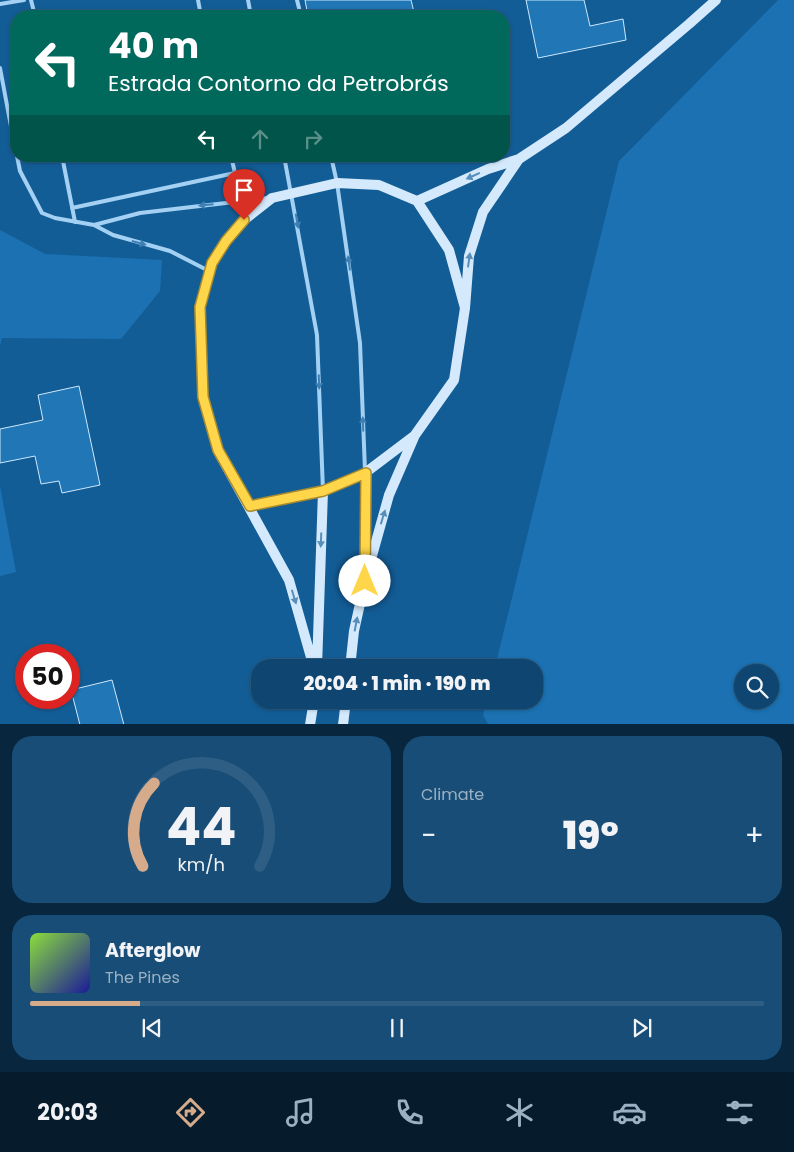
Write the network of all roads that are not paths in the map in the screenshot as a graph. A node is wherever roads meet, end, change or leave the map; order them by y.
1 (24, 0) edge
2 (716, 0) edge
3 (0, 4) edge
4 (0, 68) edge
5 (10, 119) edge
6 (519, 158) junction
7 (510, 161) edge
8 (18, 162) edge
9 (63, 162) edge
10 (232, 162) edge
11 (285, 162) edge
12 (333, 162) edge
13 (508, 162) edge
14 (337, 183) junction
15 (292, 192) junction
16 (272, 198) junction
17 (417, 201) junction
18 (72, 208) junction
19 (75, 222) junction
20 (94, 225) junction
21 (210, 271) junction
22 (465, 308) junction
23 (415, 436) junction
24 (366, 473) junction
25 (323, 491) junction
26 (250, 506) junction
27 (365, 581) junction
28 (312, 659) edge
29 (315, 659) edge
30 (351, 659) edge
31 (312, 709) edge
32 (345, 709) edge
33 (310, 724) edge
34 (343, 724) edge

1 - 3 lane
2 - 6 main road
4 - 5 lane
6 -> 7 main road
22 -> 6 main road
8 - 19 lane
9 - 18 lane
10 - 18 lane
11 - 15 lane
12 - 14 lane
13 -> 17 main road
14 - 15 main road
14 - 17 main road
24 -> 14 lane
15 - 16 main road
15 -> 25 lane
16 -> 20 lane
16 - 21 main road
17 - 22 main road
18 - 19 lane
19 - 20 lane
20 -> 21 lane
21 - 26 main road
22 - 23 main road
23 - 24 main road
27 -> 23 main road
24 - 25 main road
24 - 27 main road
25 - 26 main road
25 -> 29 main road
26 -> 28 main road
30 -> 27 main road
31 - 33 main road
32 - 34 main road

